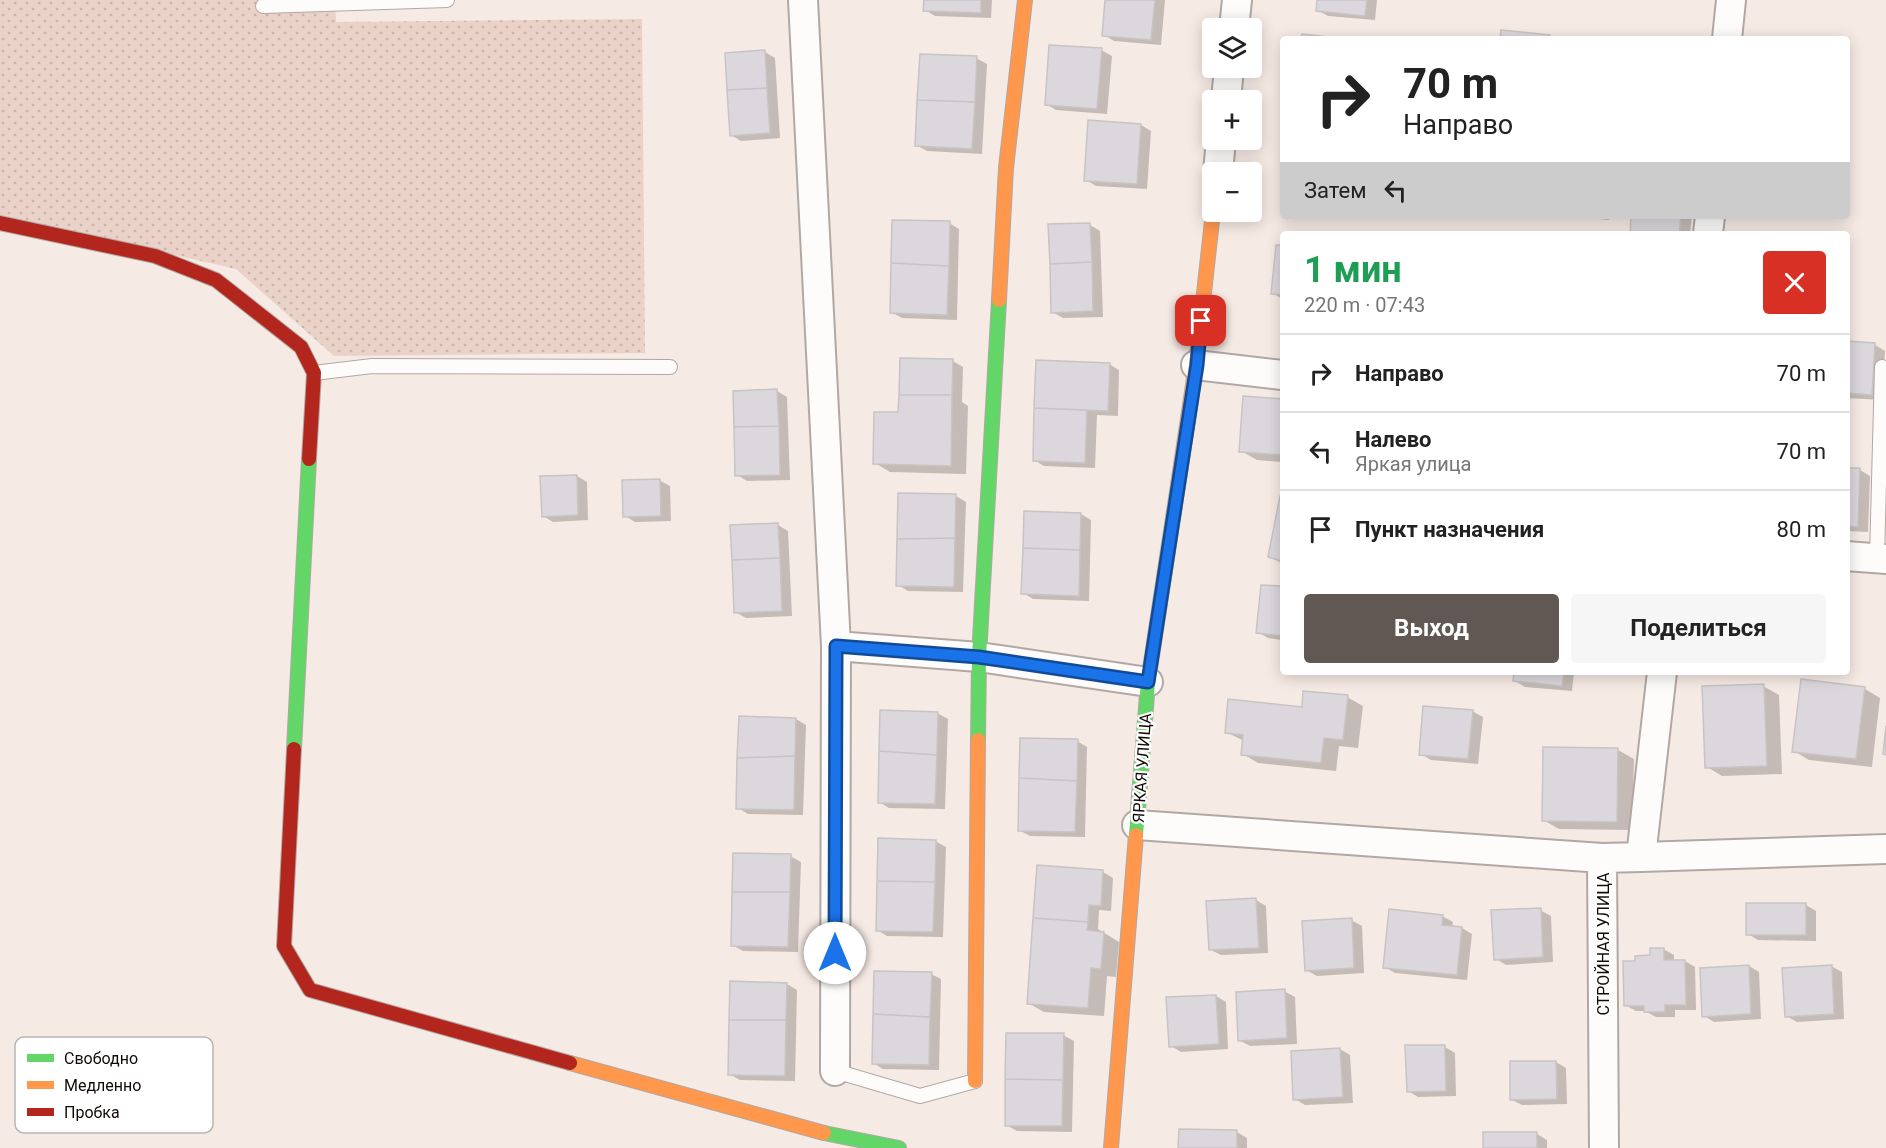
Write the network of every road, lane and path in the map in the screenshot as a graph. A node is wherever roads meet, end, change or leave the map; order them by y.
1 (269, 0) edge
2 (447, 0) edge
3 (803, 0) edge
4 (1025, 0) edge
5 (1237, 0) edge
6 (1731, 0) edge
7 (1235, 18) edge
8 (1727, 36) edge
9 (1213, 222) edge
10 (0, 223) edge
11 (1197, 365) junction
12 (1882, 367) dead end
13 (670, 368) dead end
14 (314, 373) junction
15 (1280, 375) edge
16 (1850, 556) edge
17 (1881, 558) edge
18 (836, 646) junction
19 (979, 657) junction
20 (1662, 675) edge
21 (1148, 682) junction
22 (1137, 825) junction
23 (1886, 849) edge
24 (1641, 857) junction
25 (1602, 858) junction
26 (835, 1071) joint
27 (975, 1081) joint
28 (826, 1141) edge
29 (898, 1148) edge
30 (1111, 1148) edge
31 (1604, 1148) edge

1 - 2 lane
3 - 18 street
4 - 19 street
5 - 7 street
6 - 8 street
9 - 11 street, ЯРКАЯ УЛИЦА
10 - 14 street
11 - 15 street
11 - 21 street, ЯРКАЯ УЛИЦА
12 - 17 lane
13 - 14 lane
14 - 28 street
16 - 17 street
18 - 19 street
18 - 26 street
19 - 21 street
19 - 27 street
20 - 24 street
21 - 22 street, ЯРКАЯ УЛИЦА
22 - 25 street
22 - 30 street, ЯРКАЯ УЛИЦА
23 - 24 street, СТРОЙНАЯ УЛИЦА
24 - 25 street, СТРОЙНАЯ УЛИЦА
25 - 31 street, СТРОЙНАЯ УЛИЦА
26 - 27 lane
28 - 29 street

